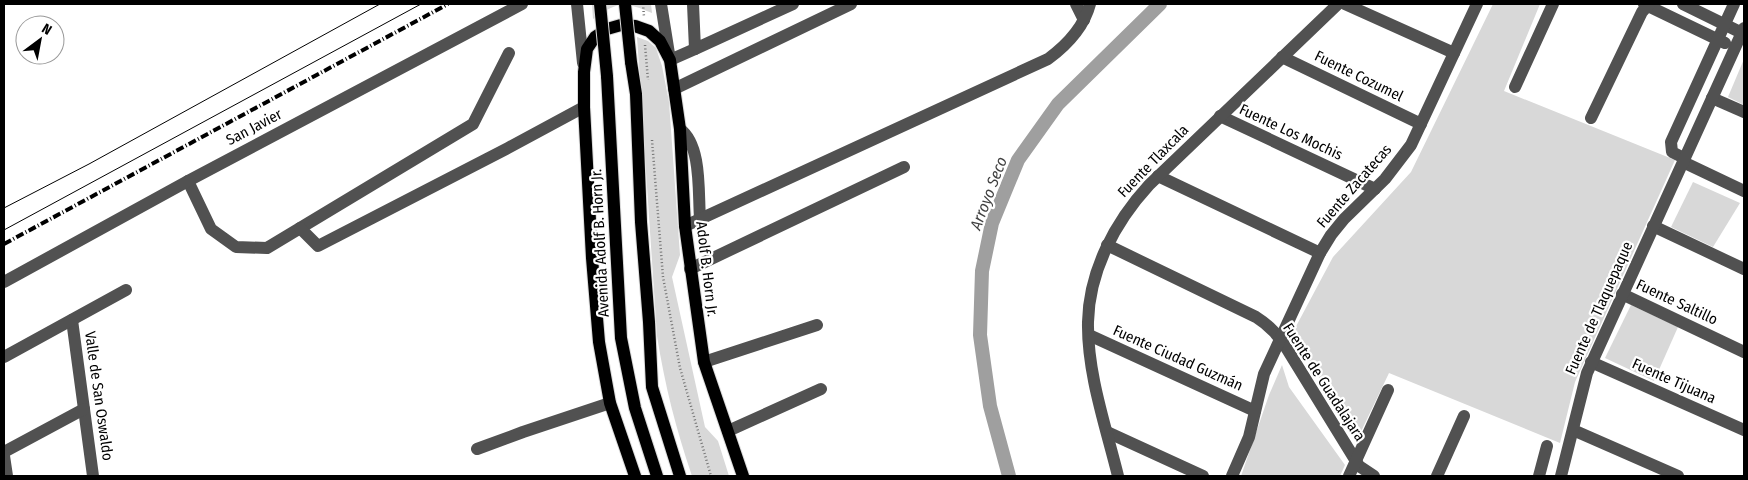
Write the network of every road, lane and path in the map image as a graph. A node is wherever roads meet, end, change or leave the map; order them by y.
1 (522, 4) edge
2 (577, 4) edge
3 (600, 4) edge
4 (625, 4) edge
5 (643, 4) edge
6 (661, 4) edge
7 (693, 4) edge
8 (792, 4) edge
9 (851, 4) edge
10 (1076, 4) edge
11 (1090, 4) edge
12 (1338, 4) edge
13 (1345, 4) edge
14 (1477, 4) edge
15 (1552, 4) edge
16 (1646, 4) edge
17 (1683, 4) edge
18 (1734, 4) edge
19 (1084, 20) junction
20 (1724, 24) junction
21 (644, 30) junction
22 (1743, 31) edge
23 (1717, 39) junction
24 (1735, 47) junction
25 (695, 49) junction
26 (509, 53) dead end
27 (1454, 53) junction
28 (1282, 58) junction
29 (670, 60) junction
30 (584, 72) junction
31 (648, 80) dead end
32 (1515, 87) dead end
33 (674, 89) junction
34 (1712, 98) junction
35 (584, 107) junction
36 (1744, 112) edge
37 (1220, 116) junction
38 (1591, 118) dead end
39 (1422, 124) junction
40 (680, 129) junction
41 (652, 139) dead end
42 (1684, 160) junction
43 (904, 167) dead end
44 (1158, 176) junction
45 (188, 180) junction
46 (1375, 189) junction
47 (1744, 191) edge
48 (700, 218) junction
49 (685, 226) junction
50 (1653, 226) junction
51 (300, 228) junction
52 (1107, 245) junction
53 (1320, 252) junction
54 (690, 269) junction
55 (1744, 270) edge
56 (4, 282) edge
57 (126, 290) dead end
58 (1622, 294) junction
59 (72, 320) junction
60 (817, 325) dead end
61 (1088, 335) junction
62 (1280, 337) junction
63 (1744, 352) edge
64 (4, 357) edge
65 (704, 362) junction
66 (1591, 362) junction
67 (820, 389) dead end
68 (1388, 390) dead end
69 (610, 403) junction
70 (84, 409) junction
71 (1255, 411) junction
72 (1464, 416) dead end
73 (1572, 430) junction
74 (1744, 430) edge
75 (728, 431) junction
76 (1107, 432) junction
77 (1547, 446) dead end
78 (477, 449) dead end
79 (4, 452) edge
80 (4, 456) edge
81 (1356, 461) junction
82 (7, 476) edge
83 (93, 476) edge
84 (635, 476) edge
85 (658, 476) edge
86 (680, 476) edge
87 (711, 476) edge
88 (743, 476) edge
89 (1118, 476) edge
90 (1203, 476) edge
91 (1232, 476) edge
92 (1349, 476) edge
93 (1374, 476) edge
94 (1437, 476) edge
95 (1539, 476) edge
96 (1561, 476) edge
97 (1678, 476) edge

1 - 45 street, San Javier
2 - 30 street, Adolf B. Horn Jr.
3 - 85 main road, Avenida Adolf B. Horn Jr., bridge
4 - 86 main road, bridge
5 - 21 path
6 - 29 street, Adolf B. Horn Jr.
7 - 25 street
8 - 25 street
9 - 33 street
10 - 19 street
11 - 19 street
12 - 28 street, Fuente Tlaxcala
13 - 27 street
14 - 27 street, Fuente Zacatecas
15 - 32 street
16 - 23 street
16 - 38 street
17 - 20 street
18 - 20 street
19 - 48 street
20 - 22 street
20 - 23 street
21 - 29 main road, Adolf B. Horn Jr.
21 - 30 main road, Adolf B. Horn Jr.
21 - 31 path
22 - 24 street, Fuente de Tlaquepaque
23 - 24 street
23 - 42 street
24 - 34 street, Fuente de Tlaquepaque
25 - 29 street
26 - 51 street
27 - 39 street, Fuente Zacatecas
28 - 37 street, Fuente Tlaxcala
28 - 39 street, Fuente Cozumel
29 - 33 main road, Adolf B. Horn Jr.
30 - 35 main road, Adolf B. Horn Jr.
33 - 40 main road, Adolf B. Horn Jr.
34 - 36 street
34 - 42 street, Fuente de Tlaquepaque
35 - 51 street
35 - 69 main road, Adolf B. Horn Jr.
37 - 44 street, Fuente Tlaxcala
37 - 46 street, Fuente Los Mochis
39 - 46 street, Fuente Zacatecas
40 - 48 street
40 - 49 main road, Adolf B. Horn Jr.
41 - 87 path
42 - 47 street
42 - 50 street, Fuente de Tlaquepaque
43 - 54 street
44 - 52 street, Fuente Tlaxcala
44 - 53 street
45 - 51 street
45 - 56 street, San Javier
46 - 53 street, Fuente Zacatecas
48 - 49 street
49 - 54 main road, Adolf B. Horn Jr.
50 - 55 street
50 - 58 street, Fuente de Tlaquepaque
52 - 61 street, Fuente Tlaxcala
52 - 62 street, Fuente de Guadalajara
53 - 62 street, Fuente Zacatecas
54 - 65 main road, Adolf B. Horn Jr.
57 - 59 street
58 - 63 street, Fuente Saltillo
58 - 66 street, Fuente de Tlaquepaque
59 - 64 street
59 - 70 street, Valle de San Oswaldo
60 - 65 street
61 - 71 street, Fuente Ciudad Guzmán
61 - 76 street, Fuente Tlaxcala
62 - 71 street, Fuente Zacatecas
62 - 81 street, Fuente de Guadalajara
65 - 75 main road, Adolf B. Horn Jr.
66 - 73 street, Fuente de Tlaquepaque
66 - 74 street, Fuente Tijuana
67 - 75 street
68 - 81 street
69 - 78 street
69 - 84 main road, Adolf B. Horn Jr.
70 - 79 street
70 - 83 street, Valle de San Oswaldo
71 - 91 street, Fuente Zacatecas
72 - 94 street
73 - 96 street, Fuente de Tlaquepaque
73 - 97 street
75 - 88 main road, Adolf B. Horn Jr.
76 - 89 street, Fuente Tlaxcala
76 - 90 street
77 - 95 street
80 - 82 street
81 - 92 street
81 - 93 street, Fuente de Guadalajara

